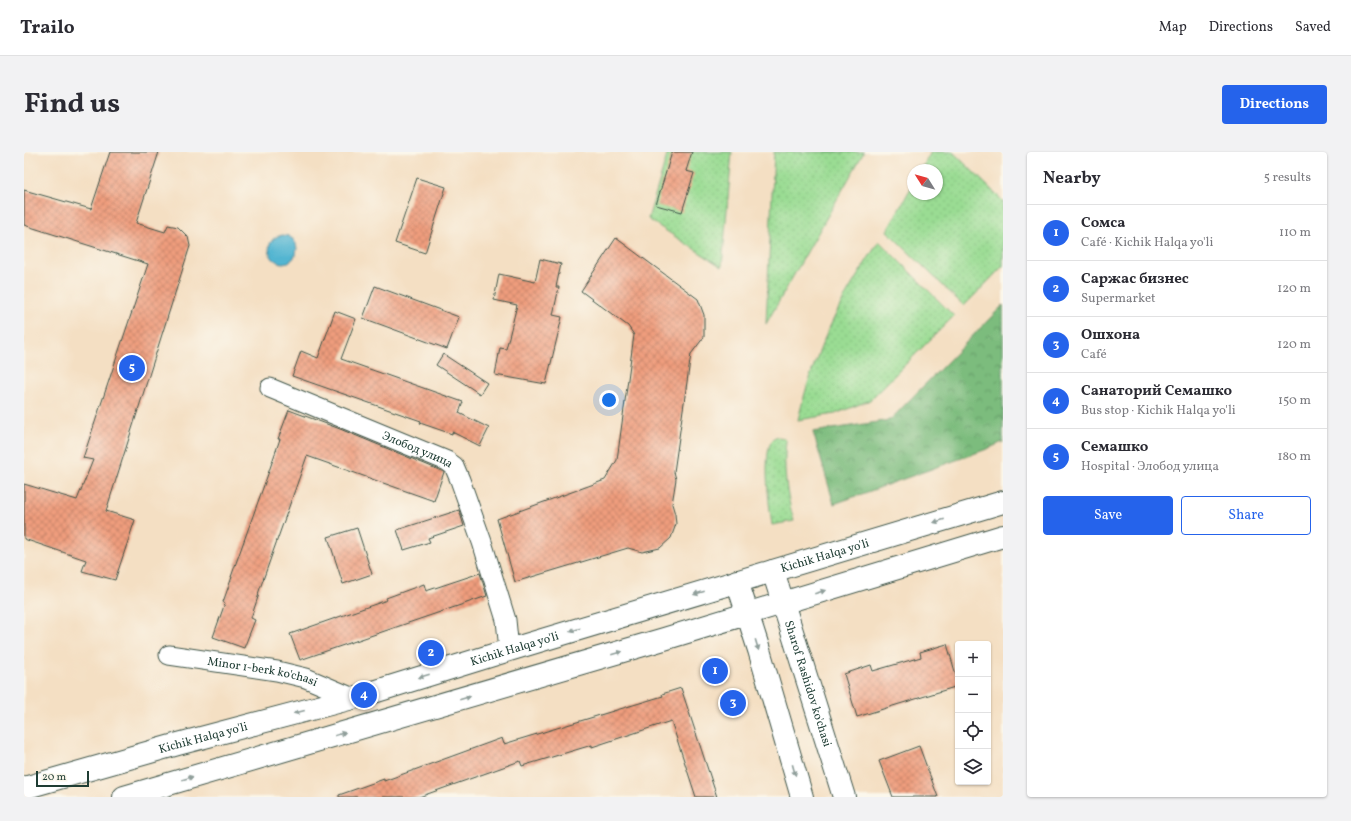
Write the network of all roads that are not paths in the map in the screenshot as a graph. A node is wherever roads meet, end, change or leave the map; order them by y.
1 (270, 388) dead end
2 (1003, 492) edge
3 (1003, 502) edge
4 (962, 514) junction
5 (1003, 536) edge
6 (1003, 539) edge
7 (980, 544) junction
8 (773, 571) junction
9 (737, 582) junction
10 (783, 603) junction
11 (747, 614) junction
12 (509, 650) junction
13 (169, 655) dead end
14 (353, 698) junction
15 (31, 790) edge
16 (169, 791) edge
17 (124, 797) edge
18 (802, 797) edge
19 (844, 797) edge

1 - 12 street, Элобод улица
2 - 4 main road
3 - 4 main road, Kichik Halqa yo'li
4 -> 8 main road, Kichik Halqa yo'li
5 - 7 main road
6 - 7 main road
10 -> 7 main road
8 - 9 main road, Kichik Halqa yo'li
8 - 10 main road, Sharof Rashidov ko'chasi
9 - 11 main road
9 -> 12 main road, Kichik Halqa yo'li
10 - 11 main road
10 - 19 main road, Sharof Rashidov ko'chasi
16 -> 11 main road
11 -> 18 main road
12 -> 14 main road, Kichik Halqa yo'li
13 - 14 street, Minor 1-berk ko'chasi
14 -> 15 main road, Kichik Halqa yo'li
16 - 17 main road

